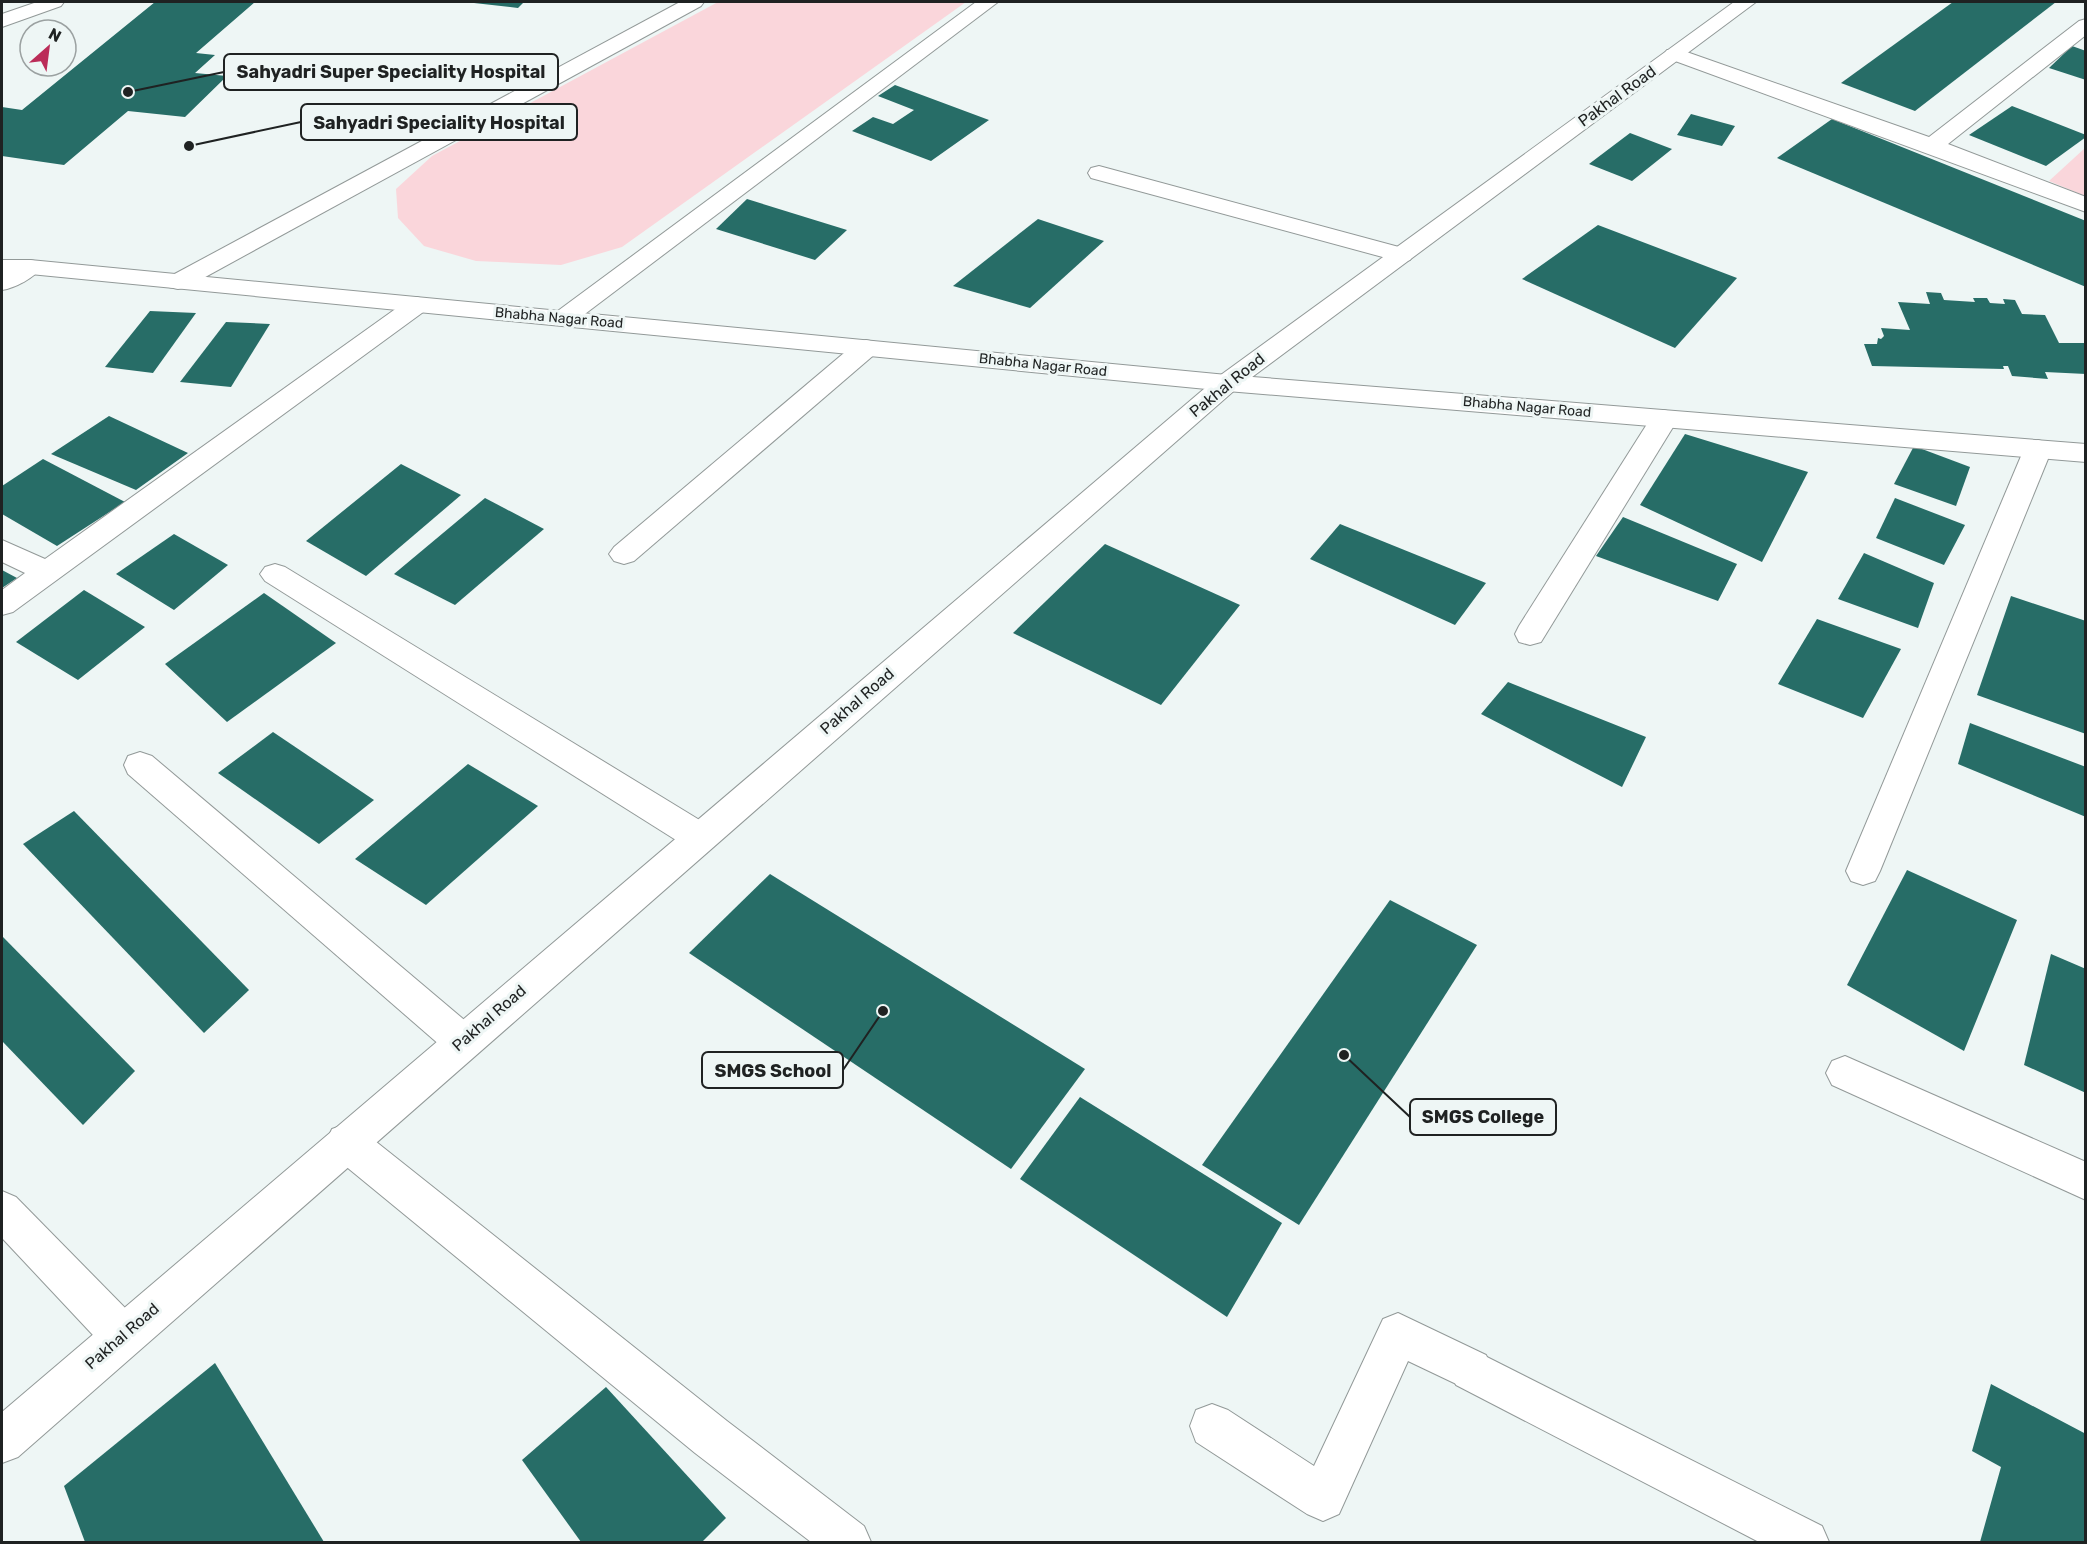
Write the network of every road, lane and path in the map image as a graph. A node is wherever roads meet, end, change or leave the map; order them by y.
1 (54, 2) edge
2 (694, 2) edge
3 (988, 2) edge
4 (1746, 2) edge
5 (2, 21) edge
6 (2085, 25) edge
7 (1674, 54) junction
8 (1932, 146) junction
9 (1099, 173) dead end
10 (2085, 205) edge
11 (1401, 255) junction
12 (2, 267) edge
13 (30, 267) junction
14 (178, 282) junction
15 (2, 283) edge
16 (417, 305) junction
17 (564, 318) junction
18 (866, 348) junction
19 (1227, 383) junction
20 (1664, 419) junction
21 (2038, 449) junction
22 (2085, 453) edge
23 (2, 550) edge
24 (624, 554) dead end
25 (47, 572) junction
26 (275, 574) dead end
27 (2, 605) edge
28 (1530, 634) dead end
29 (140, 765) dead end
30 (699, 837) junction
31 (1863, 871) dead end
32 (462, 1041) junction
33 (1845, 1073) dead end
34 (346, 1142) junction
35 (2085, 1182) edge
36 (2, 1210) edge
37 (122, 1335) junction
38 (1212, 1426) dead end
39 (2, 1441) edge
40 (833, 1538) edge
41 (1806, 1542) edge

1 - 5 street
2 - 14 street
3 - 17 street
4 - 7 street, Pakhal Road
6 - 8 street
7 - 8 street
7 - 11 street, Pakhal Road
8 - 10 street
9 - 11 street
11 - 19 street, Pakhal Road
12 - 13 street, Bhabha Nagar Road
13 - 14 street, Bhabha Nagar Road
13 - 15 street
14 - 16 street, Bhabha Nagar Road
16 - 17 street, Bhabha Nagar Road
16 - 25 street
17 - 18 street, Bhabha Nagar Road
18 - 19 street, Bhabha Nagar Road
18 - 24 street
19 - 20 street, Bhabha Nagar Road
19 - 30 street, Pakhal Road
20 - 21 street, Bhabha Nagar Road
20 - 28 street
21 - 22 street, Bhabha Nagar Road
21 - 31 street
23 - 25 street
25 - 27 street
26 - 30 street
29 - 32 street
30 - 32 street, Pakhal Road
32 - 34 street, Pakhal Road
33 - 35 street
34 - 37 street, Pakhal Road
34 - 40 street
36 - 37 street
37 - 39 street, Pakhal Road
38 - 41 street

